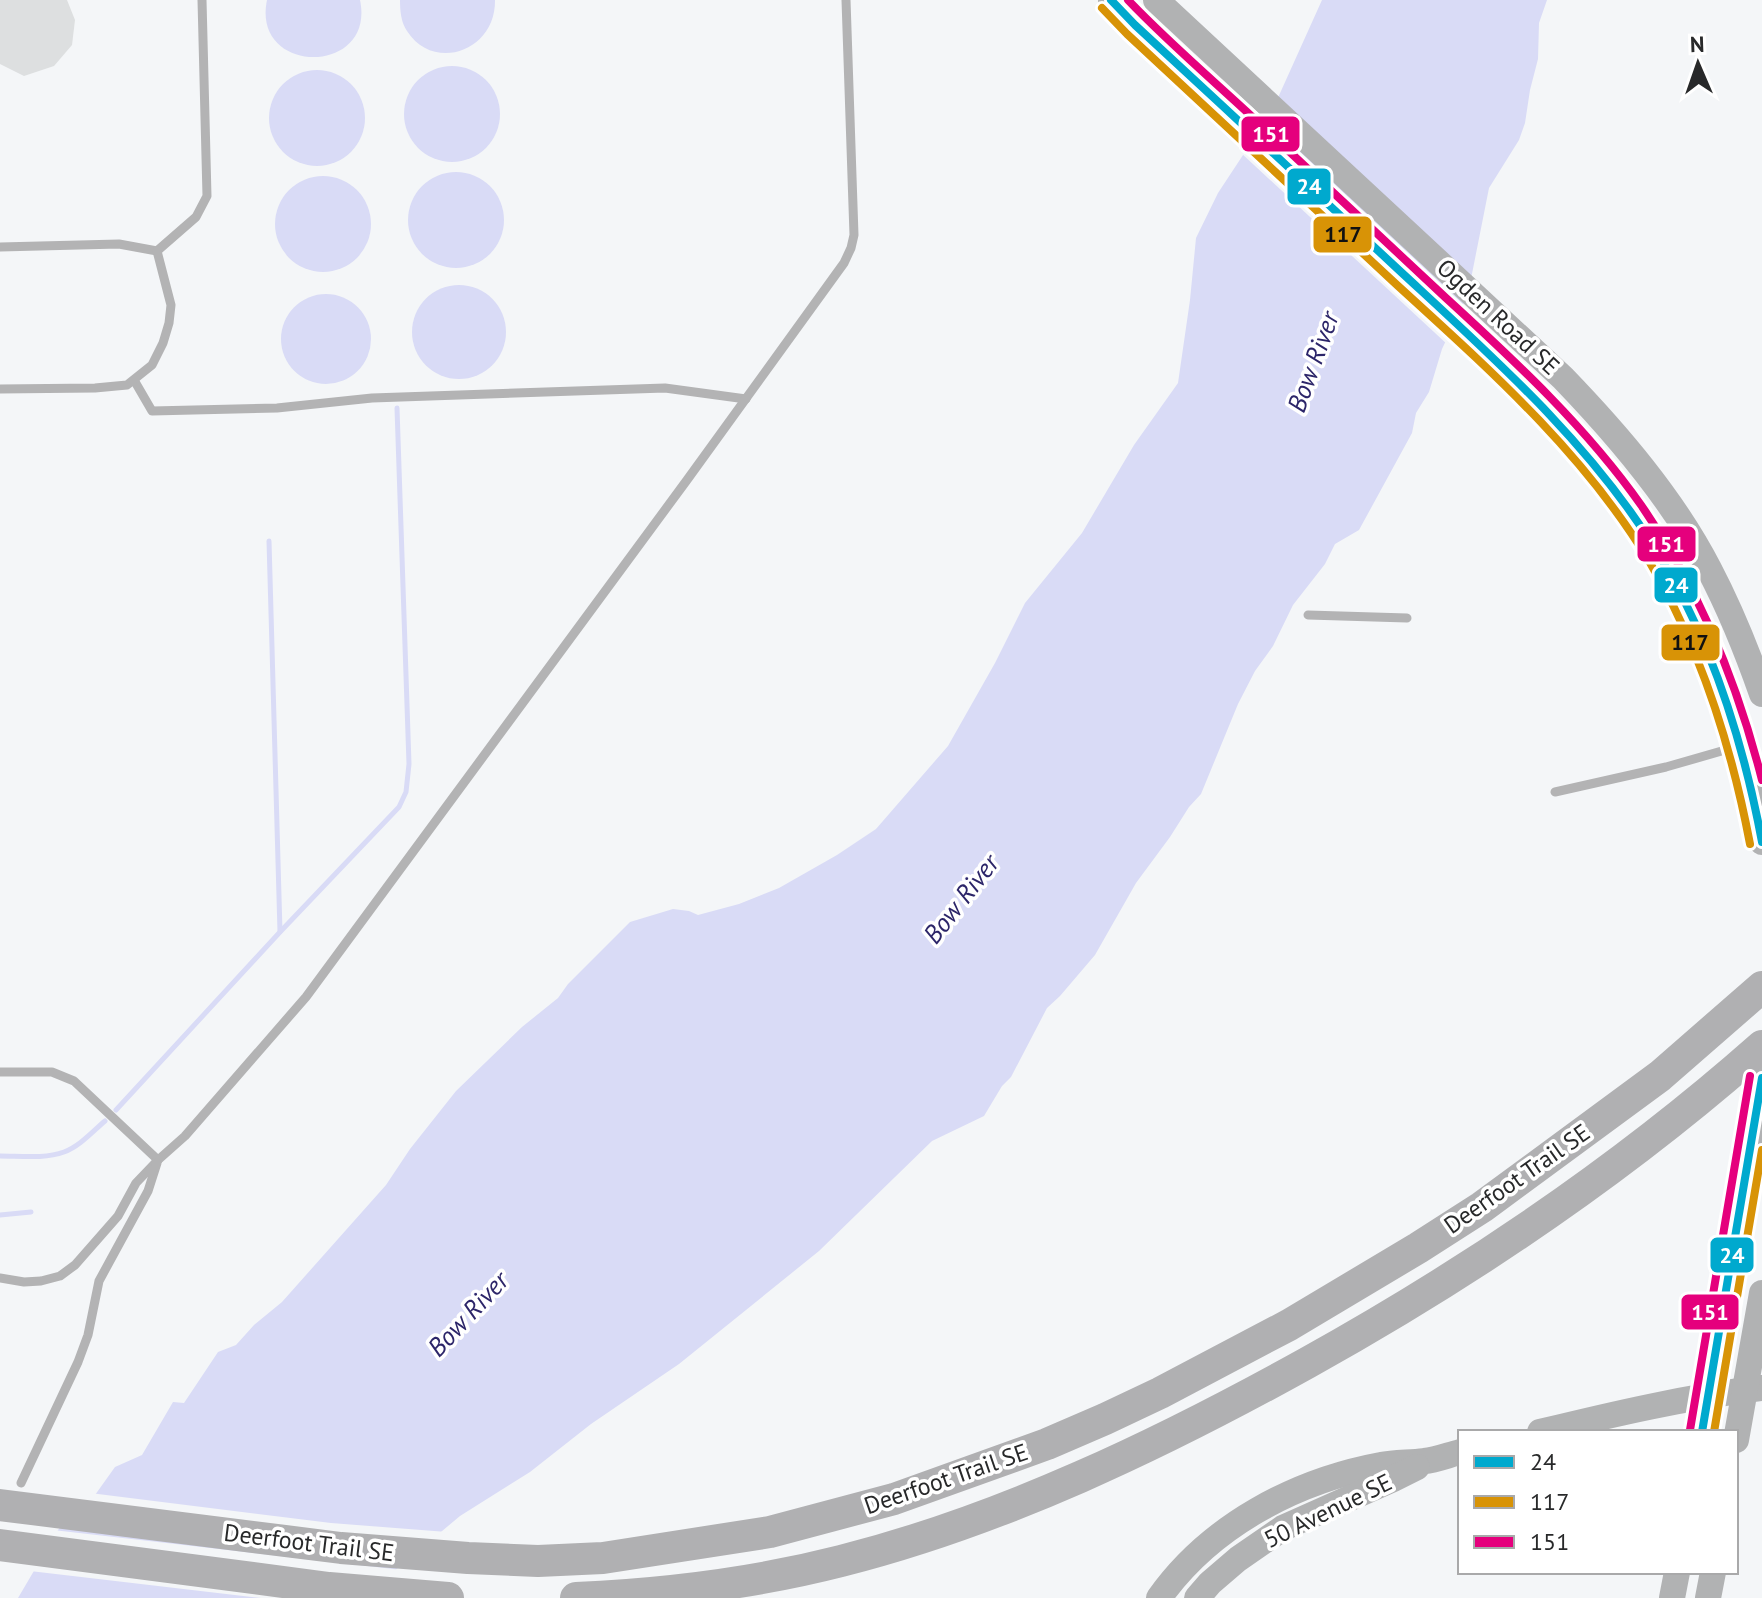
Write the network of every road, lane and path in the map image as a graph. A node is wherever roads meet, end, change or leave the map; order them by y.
1 (202, 0) edge
2 (846, 0) edge
3 (1111, 0) edge
4 (1156, 0) edge
5 (0, 247) edge
6 (157, 251) junction
7 (134, 380) junction
8 (0, 389) edge
9 (746, 399) junction
10 (1308, 615) dead end
11 (1407, 618) dead end
12 (1762, 694) edge
13 (1742, 745) junction
14 (1555, 792) dead end
15 (1762, 842) edge
16 (1762, 987) edge
17 (1762, 1046) edge
18 (0, 1072) edge
19 (1762, 1078) edge
20 (158, 1160) junction
21 (0, 1278) edge
22 (1762, 1293) edge
23 (1762, 1388) edge
24 (1548, 1430) edge
25 (1702, 1430) edge
26 (1738, 1430) edge
27 (1458, 1453) edge
28 (1427, 1461) junction
29 (10, 1494) edge
30 (0, 1545) edge
31 (1677, 1574) edge
32 (1713, 1574) edge
33 (448, 1598) edge
34 (576, 1598) edge
35 (1159, 1598) edge
36 (1197, 1598) edge
37 (1672, 1598) edge
38 (1708, 1598) edge

1 - 6 lane
2 - 9 lane
3 - 13 street, Ogden Road SE
4 - 12 street, Ogden Road SE
5 - 6 lane
6 - 7 lane
7 - 8 lane
7 - 9 lane
9 - 20 lane
10 - 11 lane
13 - 14 lane
13 - 15 street, Ogden Road SE
16 - 29 highway, Deerfoot Trail SE
17 - 34 highway, Deerfoot Trail SE
18 - 20 lane
19 - 25 street
20 - 21 lane
20 - 29 lane
22 - 26 street
23 - 24 street
27 - 28 street, 50 Avenue SE
28 - 35 street, 50 Avenue SE
28 - 36 street, 50 Avenue SE
30 - 33 highway, Deerfoot Trail SE
31 - 37 street
32 - 38 street

